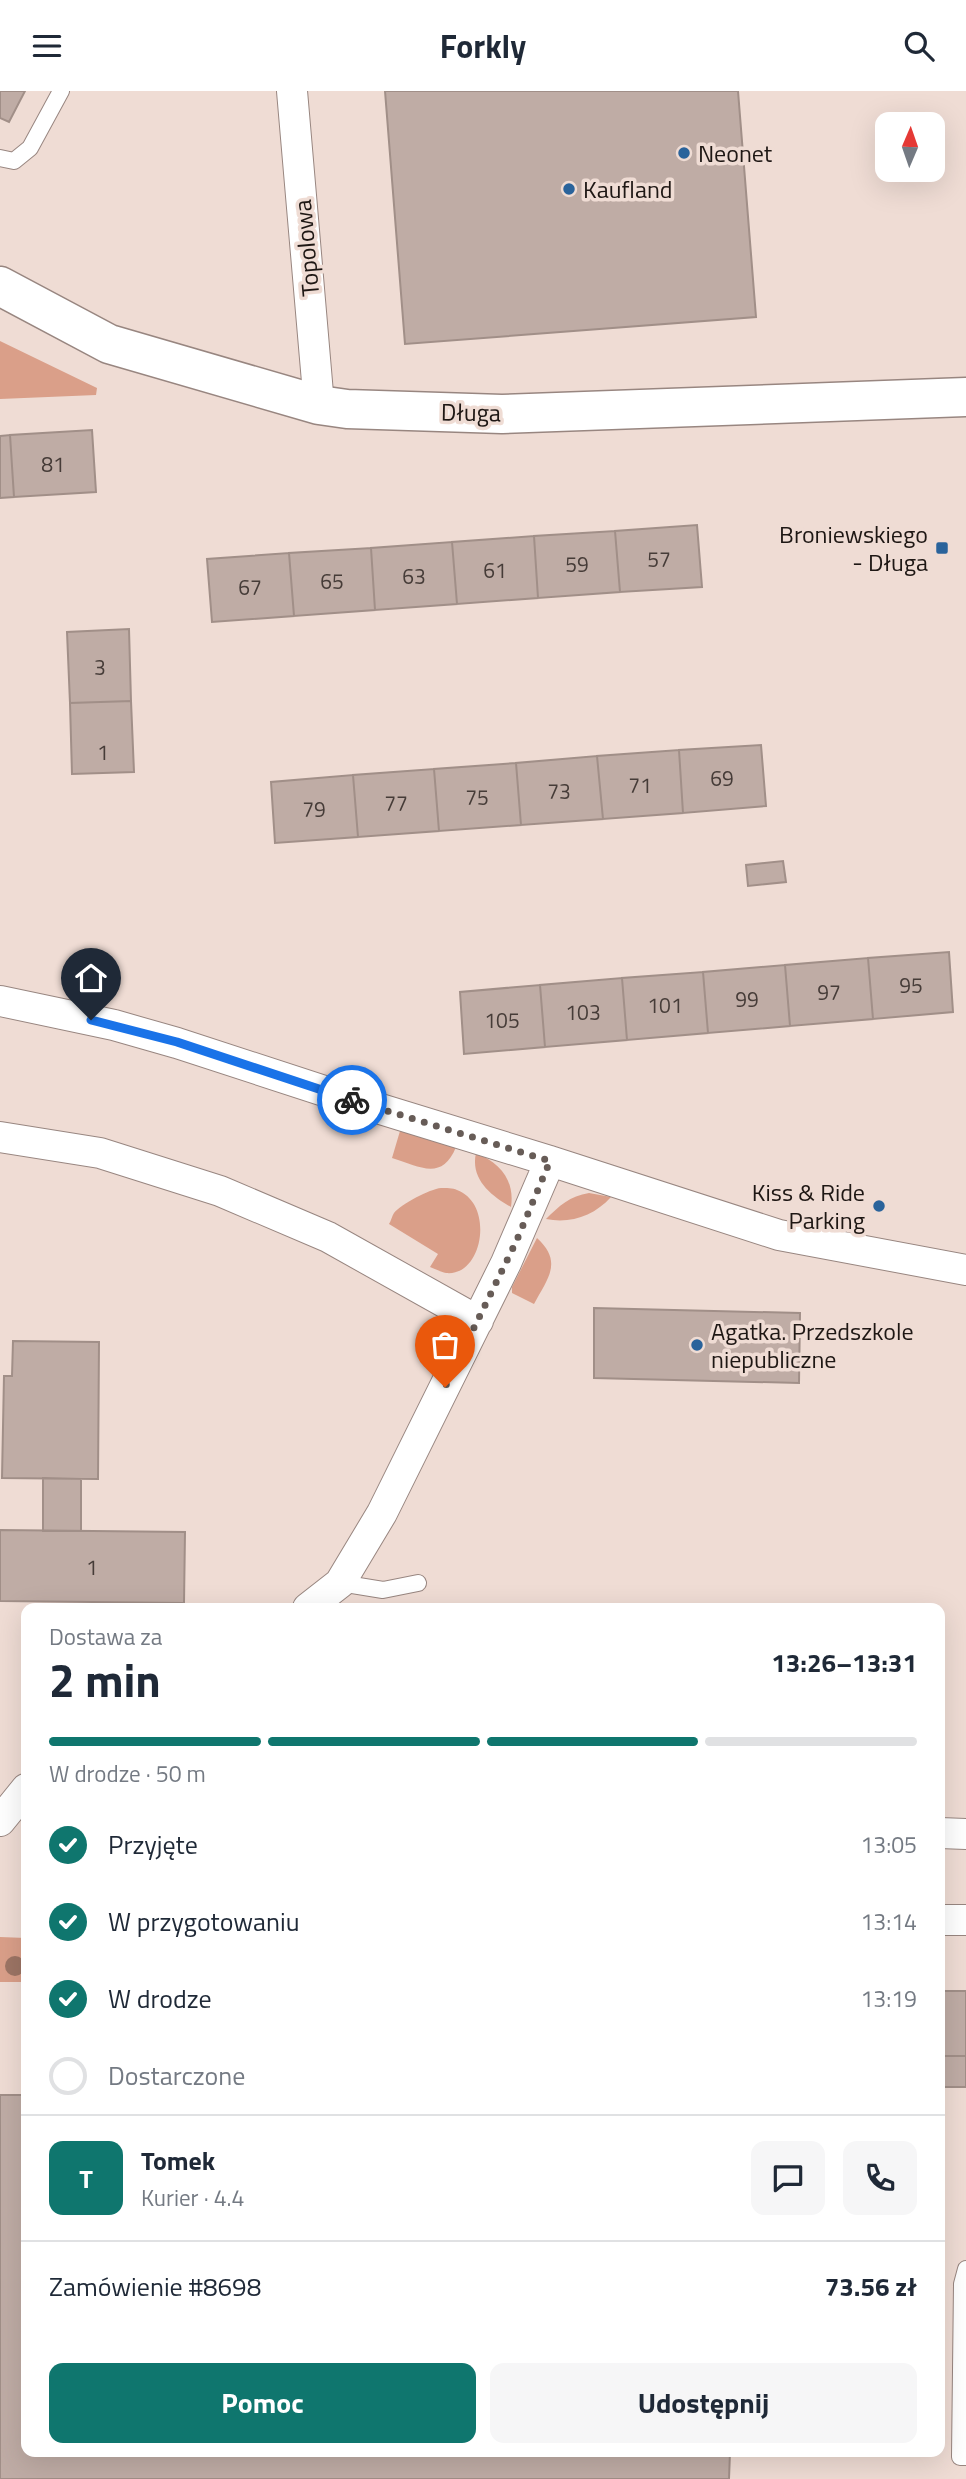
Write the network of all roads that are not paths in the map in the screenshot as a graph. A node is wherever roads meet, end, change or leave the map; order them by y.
1 (61, 91) edge
2 (292, 91) edge
3 (0, 157) edge
4 (0, 286) edge
5 (966, 397) edge
6 (319, 405) junction
7 (0, 1001) edge
8 (0, 1137) edge
9 (550, 1161) junction
10 (966, 1270) edge
11 (478, 1321) junction
12 (340, 1583) junction
13 (418, 1583) dead end
14 (314, 1603) edge
15 (21, 1795) edge
16 (0, 1821) edge
17 (945, 1833) edge
18 (966, 1834) edge
19 (945, 1920) edge
20 (966, 1920) edge
21 (966, 2269) edge
22 (966, 2457) edge

1 - 3 lane
2 - 6 street, Topolowa
4 - 6 street, Długa
5 - 6 street, Długa
7 - 9 street
8 - 11 street
9 - 10 street
9 - 11 street
11 - 12 street
12 - 13 lane
12 - 14 street
15 - 16 street
17 - 18 street
19 - 20 street
21 - 22 lane

